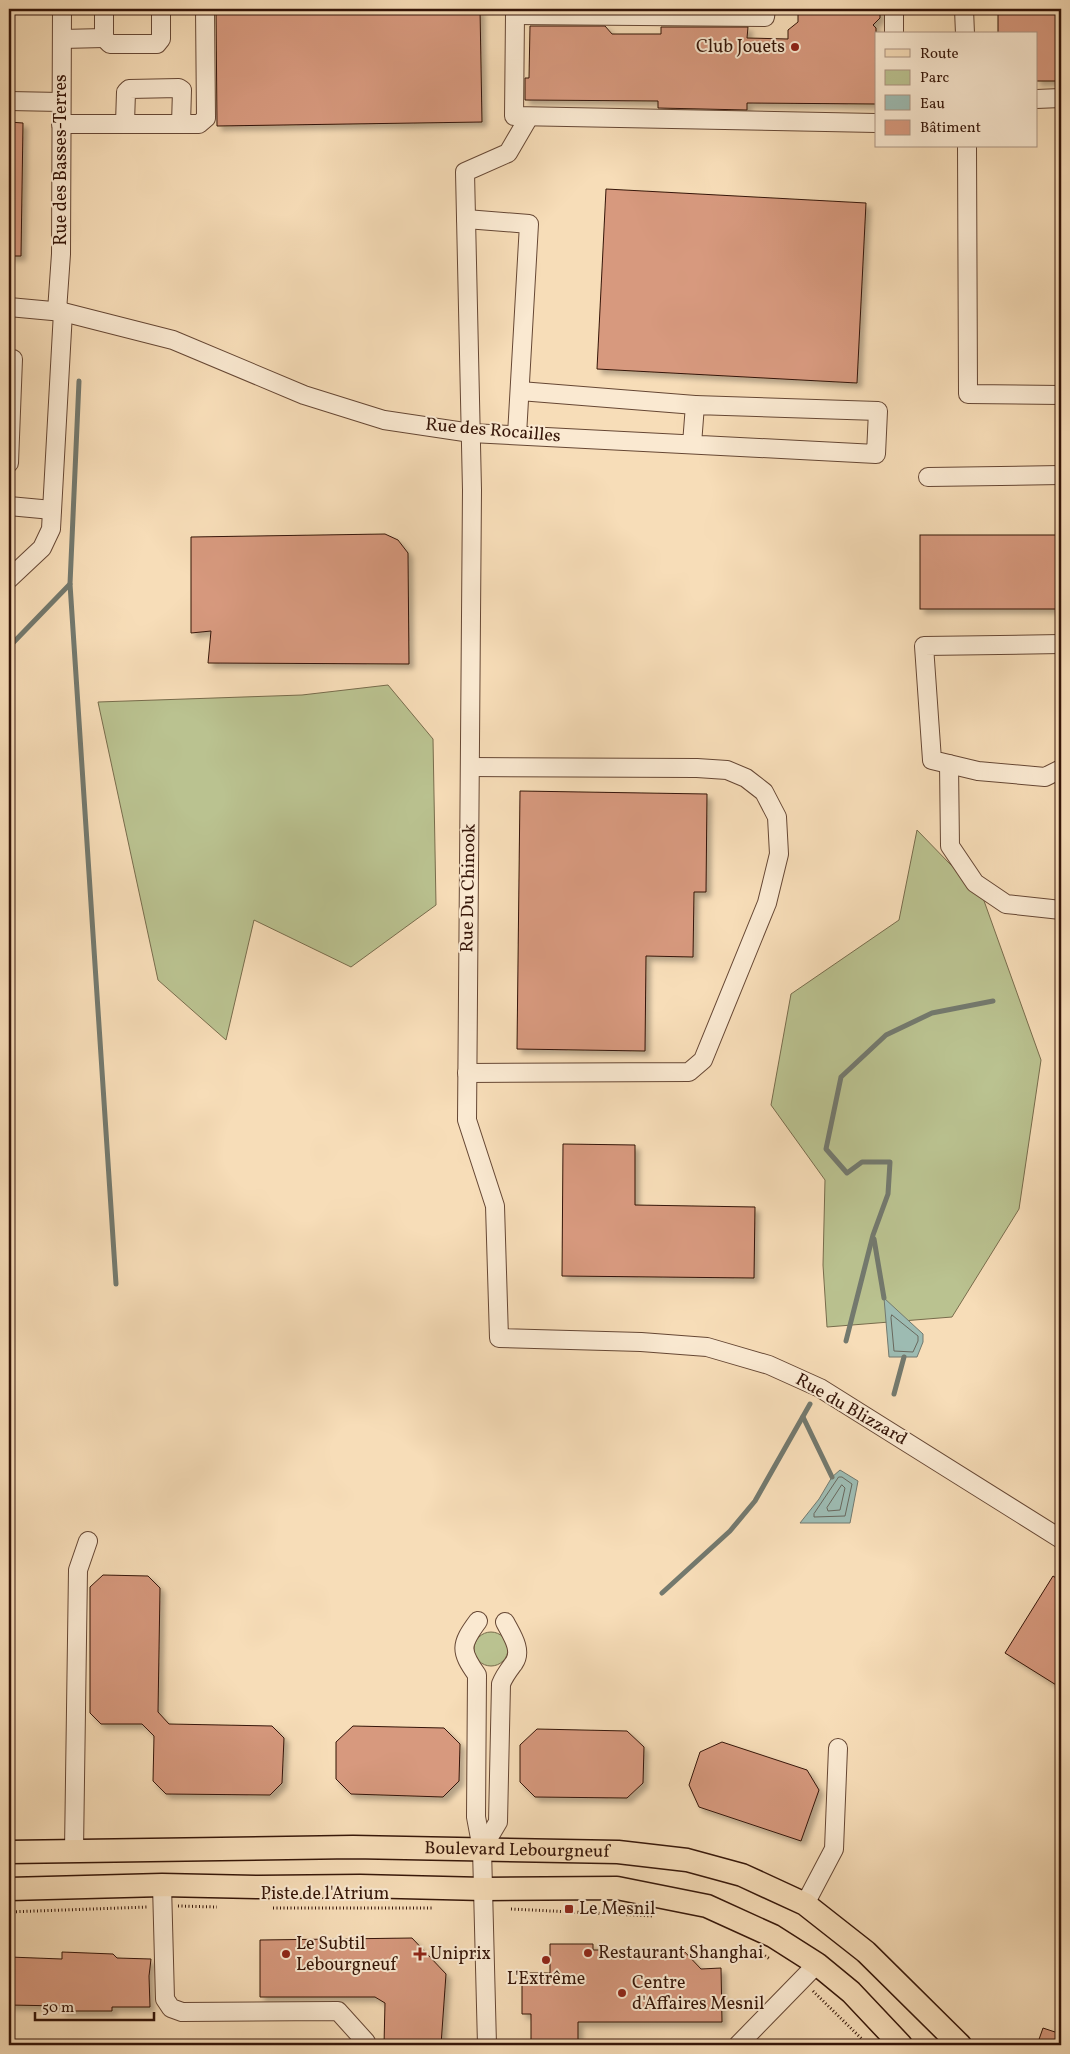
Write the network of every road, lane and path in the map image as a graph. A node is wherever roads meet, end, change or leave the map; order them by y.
1 (62, 9) edge
2 (104, 9) edge
3 (161, 9) edge
4 (205, 9) edge
5 (766, 9) edge
6 (894, 9) edge
7 (964, 9) edge
8 (515, 12) edge
9 (894, 32) edge
10 (965, 32) edge
11 (104, 38) junction
12 (62, 39) junction
13 (1061, 98) edge
14 (1038, 99) edge
15 (9, 100) edge
16 (61, 102) junction
17 (529, 117) junction
18 (125, 123) junction
19 (875, 123) edge
20 (62, 124) junction
21 (181, 124) junction
22 (967, 148) edge
23 (466, 220) junction
24 (9, 307) edge
25 (60, 312) junction
26 (9, 359) edge
27 (520, 391) junction
28 (1061, 395) edge
29 (694, 405) junction
30 (471, 433) junction
31 (517, 435) junction
32 (692, 444) junction
33 (9, 463) edge
34 (1061, 474) edge
35 (928, 476) dead end
36 (9, 506) edge
37 (52, 510) junction
38 (9, 579) edge
39 (1061, 644) edge
40 (949, 764) junction
41 (470, 767) junction
42 (1061, 769) edge
43 (1061, 910) edge
44 (467, 1073) junction
45 (499, 1338) joint
46 (1061, 1539) edge
47 (88, 1541) dead end
48 (478, 1621) dead end
49 (505, 1622) dead end
50 (838, 1748) dead end
51 (482, 1849) junction
52 (74, 1850) junction
53 (9, 1852) edge
54 (162, 1884) junction
55 (9, 1889) edge
56 (484, 1889) junction
57 (805, 1904) junction
58 (183, 1906) dead end
59 (154, 1907) dead end
60 (222, 1907) dead end
61 (272, 1908) dead end
62 (441, 1908) dead end
63 (511, 1909) dead end
64 (9, 1912) edge
65 (663, 1917) dead end
66 (751, 1947) dead end
67 (773, 1960) dead end
68 (809, 1972) junction
69 (366, 2045) edge
70 (486, 2045) edge
71 (738, 2045) edge
72 (868, 2045) edge
73 (901, 2045) edge
74 (960, 2045) edge

1 - 12 street, Rue des Basses-Terres
2 - 11 street
3 - 11 street
4 - 21 street
5 - 8 street
6 - 9 street
7 - 10 street
8 - 17 street
11 - 12 street
12 - 16 street, Rue des Basses-Terres
13 - 14 street
15 - 16 street
16 - 20 street, Rue des Basses-Terres
17 - 19 street
17 - 23 street, Rue Du Chinook
18 - 20 street
18 - 21 street
18 - 21 street
20 - 25 street, Rue des Basses-Terres
22 - 28 street
23 - 27 street
23 - 30 street, Rue Du Chinook
24 - 25 street, Rue des Rocailles
25 - 30 street, Rue des Rocailles
25 - 37 street, Rue des Basses-Terres
26 - 33 street
27 - 29 street
27 - 31 street
29 - 32 street
29 - 32 street, Rue des Rocailles
30 - 31 street, Rue des Rocailles
30 - 41 street, Rue Du Chinook
31 - 32 street, Rue des Rocailles
34 - 35 street
36 - 37 street
37 - 38 street, Rue des Basses-Terres
39 - 40 street
40 - 42 street
40 - 43 street
41 - 44 street, Rue Du Chinook
41 - 44 street
44 - 45 street, Rue Du Chinook
45 - 46 street, Rue du Blizzard
47 - 52 street
48 - 51 street
49 - 51 street
50 - 57 street
51 - 52 main road, Boulevard Lebourgneuf
51 - 56 street
51 - 57 main road, Boulevard Lebourgneuf
52 - 53 main road, Boulevard Lebourgneuf
54 - 55 main road, Boulevard Lebourgneuf
54 - 56 main road, Boulevard Lebourgneuf
54 - 69 street
56 - 68 main road, Boulevard Lebourgneuf
56 - 70 street
57 - 74 main road, Boulevard Lebourgneuf
58 - 60 path
59 - 64 path
61 - 62 path, Piste de l'Atrium
63 - 65 path
66 - 67 path
68 - 71 street
68 - 72 path
68 - 73 main road, Boulevard Lebourgneuf

